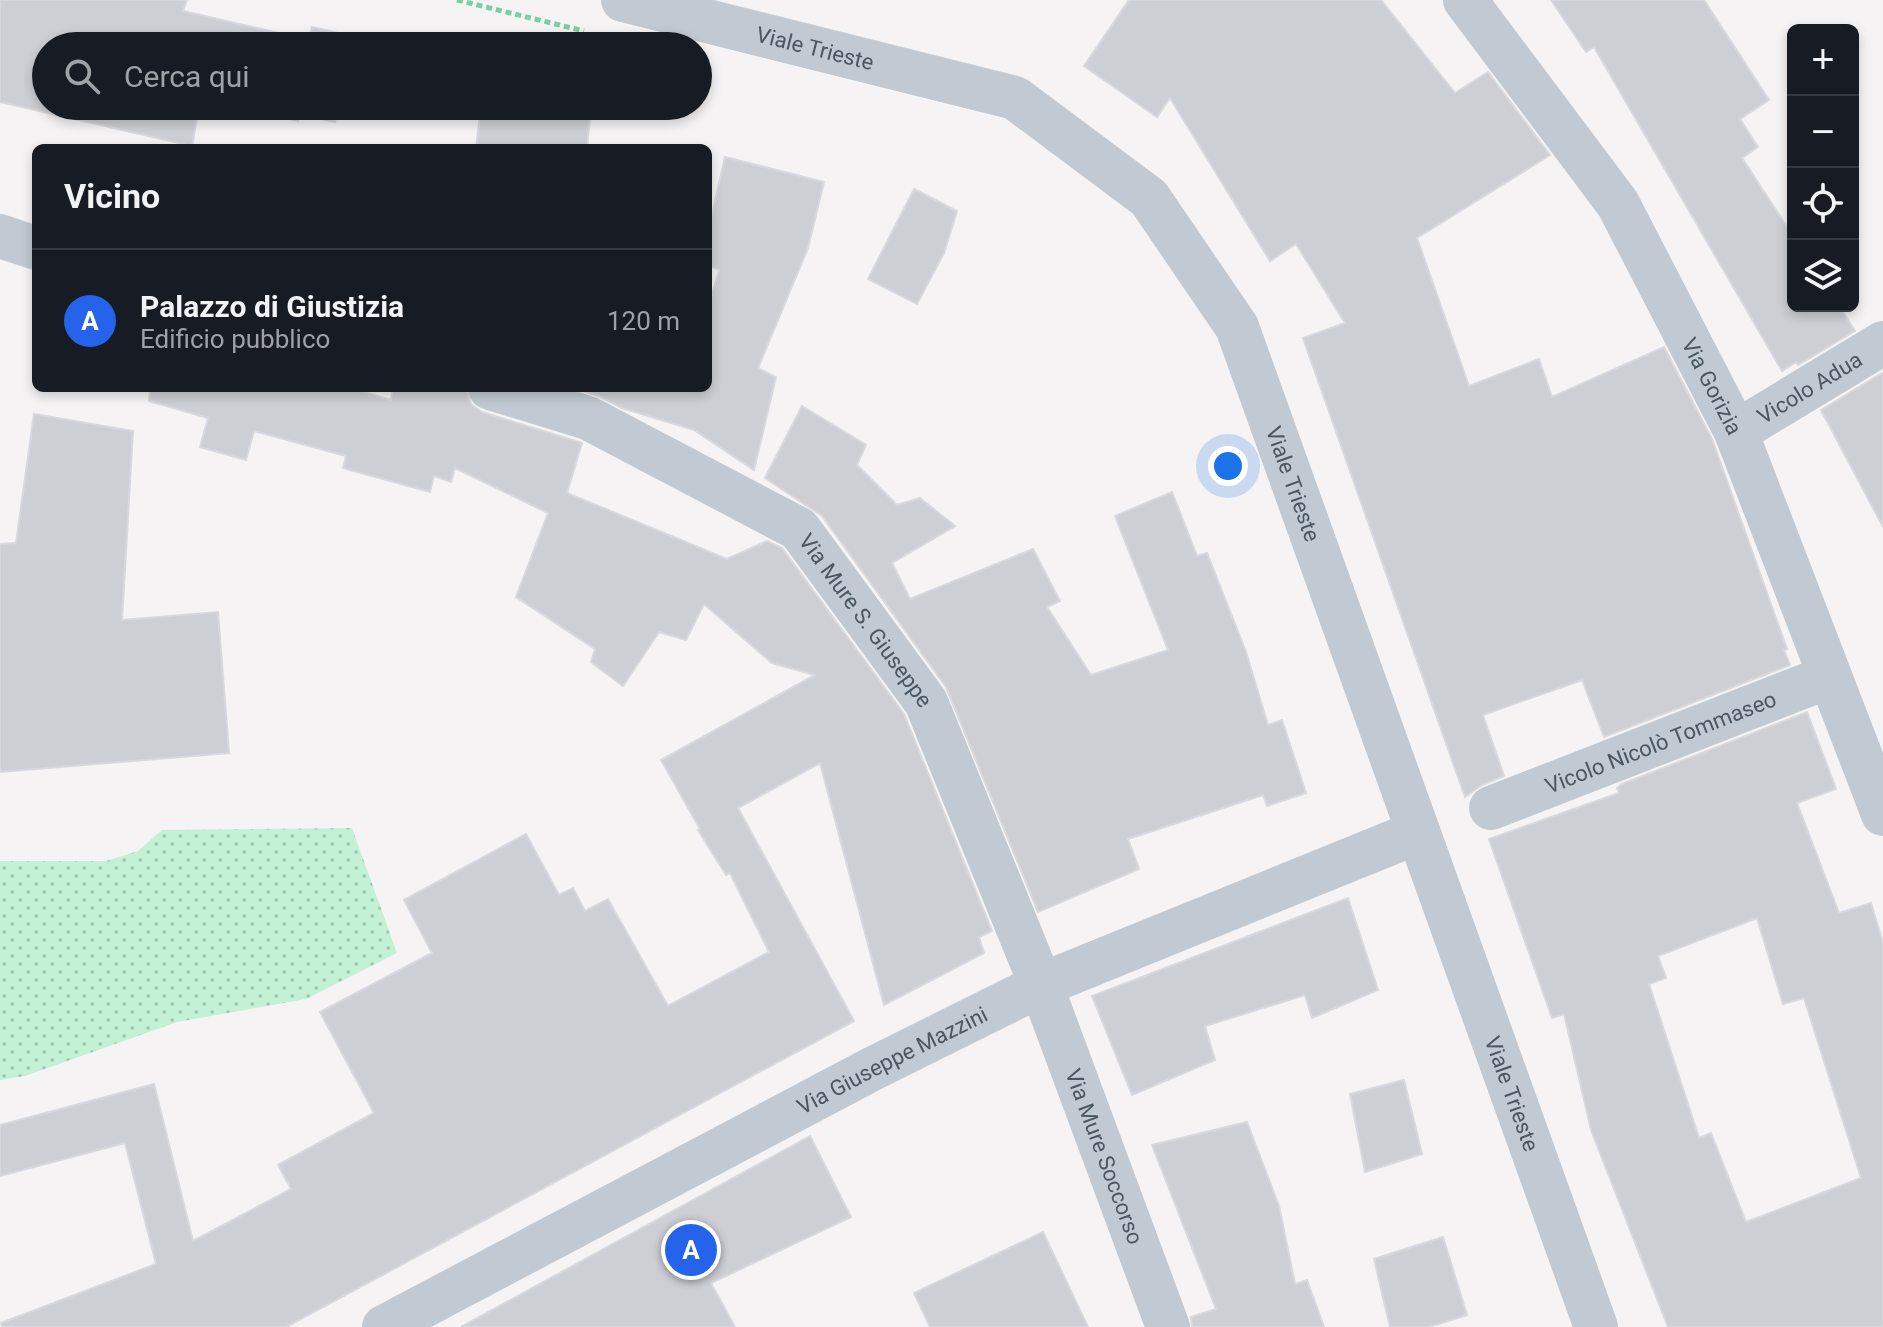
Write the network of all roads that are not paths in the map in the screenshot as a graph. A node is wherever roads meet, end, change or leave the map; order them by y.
1 (623, 0) edge
2 (1465, 0) edge
3 (0, 236) edge
4 (32, 247) edge
5 (1883, 343) edge
6 (503, 392) edge
7 (1736, 432) junction
8 (1828, 677) junction
9 (1491, 808) dead end
10 (1883, 814) edge
11 (1418, 832) junction
12 (1041, 985) junction
13 (384, 1327) edge
14 (1168, 1327) edge
15 (1596, 1327) edge

1 - 11 street, Viale Trieste
2 - 7 street, Via Gorizia
3 - 4 street
5 - 7 street, Vicolo Adua
6 - 12 street, Via Mure S. Giuseppe
7 - 8 street, Via Gorizia
8 - 9 street, Vicolo Nicolò Tommaseo
8 - 10 street, Via Gorizia
11 - 12 street, Via Giuseppe Mazzini
11 - 15 street, Viale Trieste
12 - 13 street, Via Giuseppe Mazzini
12 - 14 street, Via Mure Soccorso

